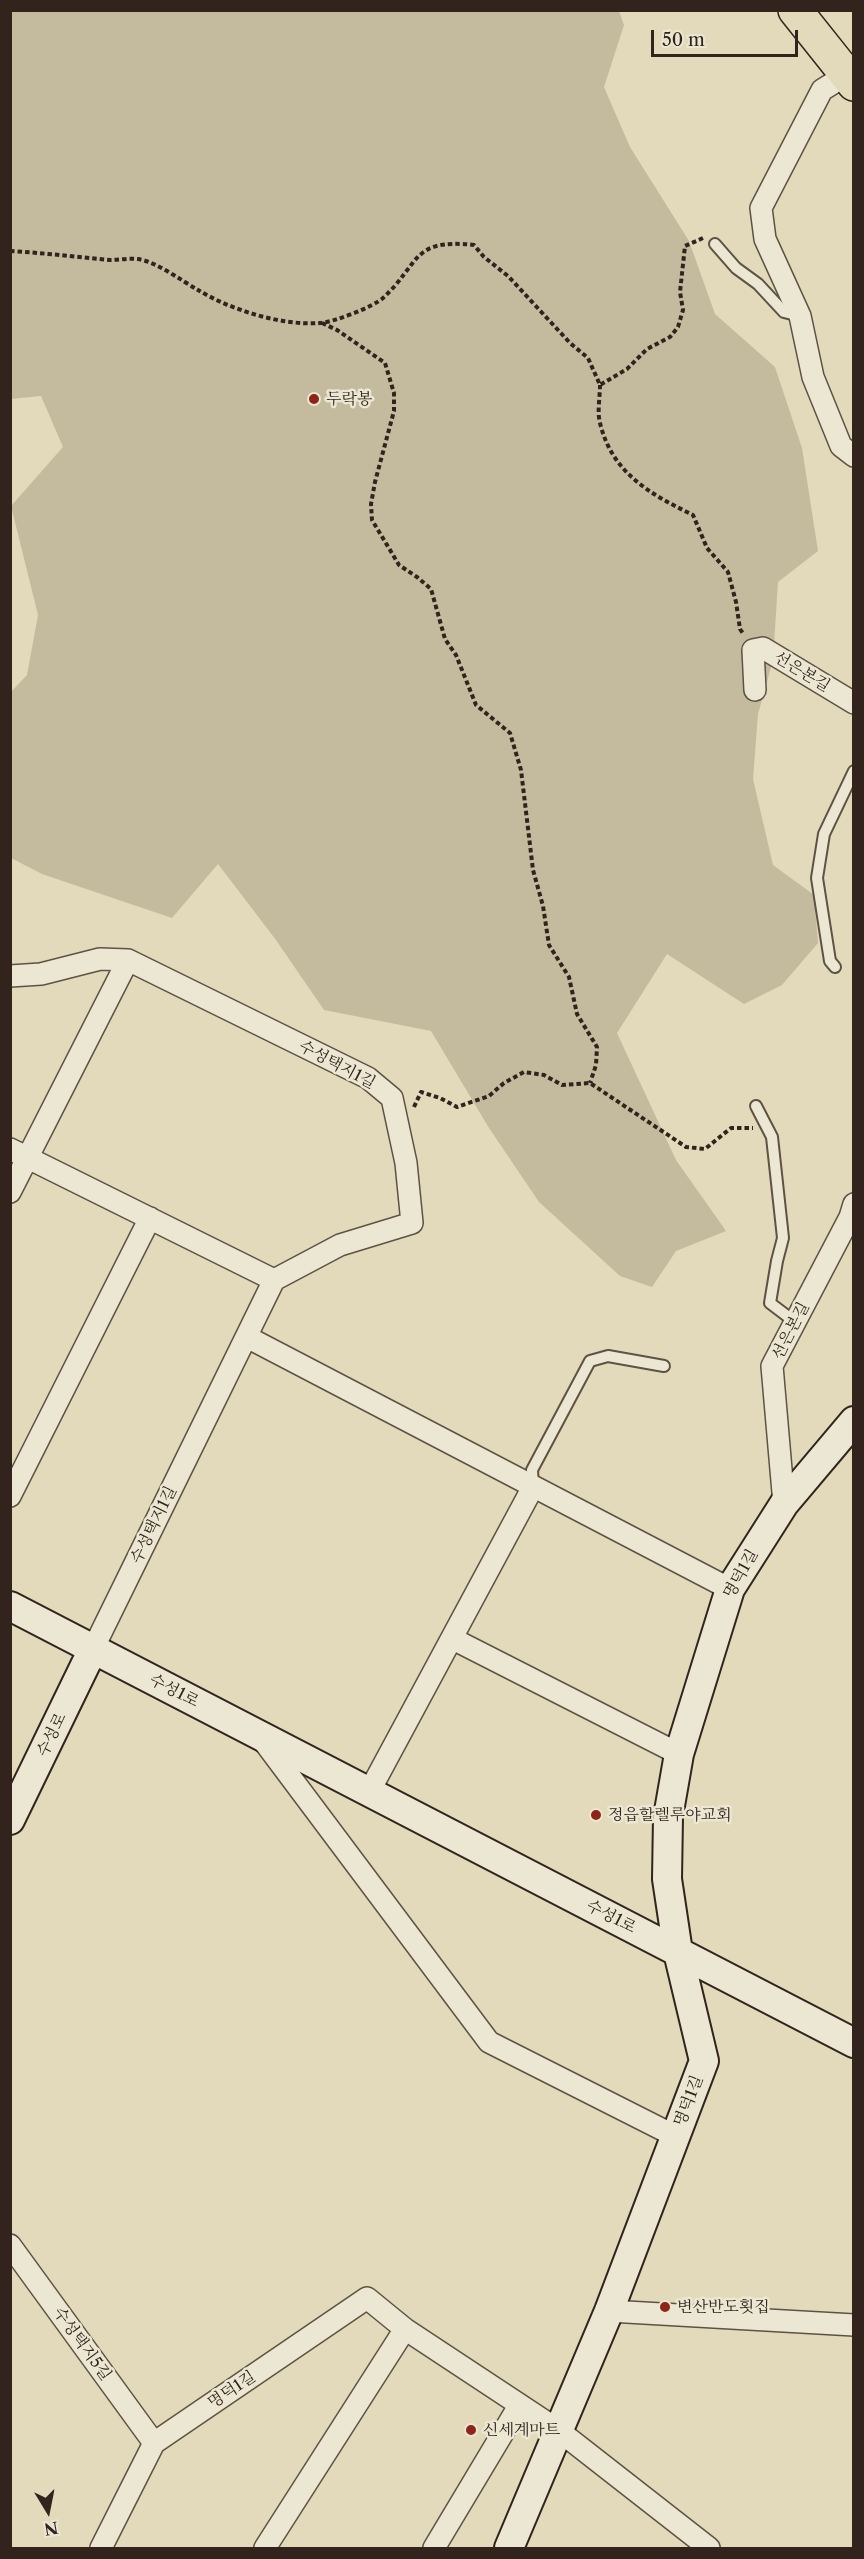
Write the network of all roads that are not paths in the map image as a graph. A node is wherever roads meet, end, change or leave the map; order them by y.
1 (795, 10) edge
2 (851, 73) edge
3 (715, 244) road end
4 (800, 316) junction
5 (854, 456) edge
6 (755, 690) dead end
7 (854, 703) edge
8 (854, 771) edge
9 (128, 960) junction
10 (835, 967) dead end
11 (10, 976) edge
12 (756, 1106) dead end
13 (19, 1154) edge
14 (10, 1192) edge
15 (852, 1214) edge
16 (150, 1218) junction
17 (274, 1280) junction
18 (795, 1322) junction
19 (247, 1337) junction
20 (664, 1366) dead end
21 (854, 1421) edge
22 (533, 1487) junction
23 (10, 1496) edge
24 (784, 1503) junction
25 (730, 1589) junction
26 (10, 1606) edge
27 (453, 1639) junction
28 (93, 1649) junction
29 (261, 1736) junction
30 (679, 1754) junction
31 (369, 1792) junction
32 (10, 1820) edge
33 (678, 1952) junction
34 (854, 2043) edge
35 (675, 2136) junction
36 (10, 2245) edge
37 (609, 2312) junction
38 (854, 2325) edge
39 (405, 2329) junction
40 (519, 2406) junction
41 (558, 2430) junction
42 (154, 2444) junction
43 (101, 2548) edge
44 (265, 2548) edge
45 (434, 2548) edge
46 (509, 2548) edge
47 (709, 2548) edge

1 - 2 main road
2 - 4 street
3 - 4 lane
4 - 5 street
6 - 7 street, 선은본길
8 - 10 lane
9 - 11 street, 수성택지1길
9 - 13 street
9 - 17 street, 수성택지1길
12 - 18 lane
13 - 14 street
13 - 16 street
15 - 18 street, 선은본길
16 - 17 street
16 - 23 street
17 - 19 street, 수성택지1길
18 - 24 street, 선은본길
19 - 22 street
19 - 28 street, 수성택지1길
20 - 22 lane
21 - 24 street, 명덕1길
22 - 25 street
22 - 27 street
24 - 25 street, 명덕1길
25 - 30 street, 명덕1길
26 - 28 street, 수성1로
27 - 30 street
27 - 31 street
28 - 29 street, 수성1로
28 - 32 street, 수성로
29 - 31 street, 수성1로
29 - 35 street
30 - 33 street, 명덕1길
31 - 33 street, 수성1로
33 - 34 street, 수성1로
33 - 35 street, 명덕1길
35 - 37 street, 명덕1길
36 - 42 street, 수성택지5길
37 - 38 street
37 - 41 street, 명덕1길
39 - 40 street, 명덕1길
39 - 42 street, 명덕1길
39 - 44 street
40 - 41 street, 명덕1길
40 - 45 street
41 - 46 street, 명덕1길
41 - 47 street, 명덕1길
42 - 43 street, 명덕1길

